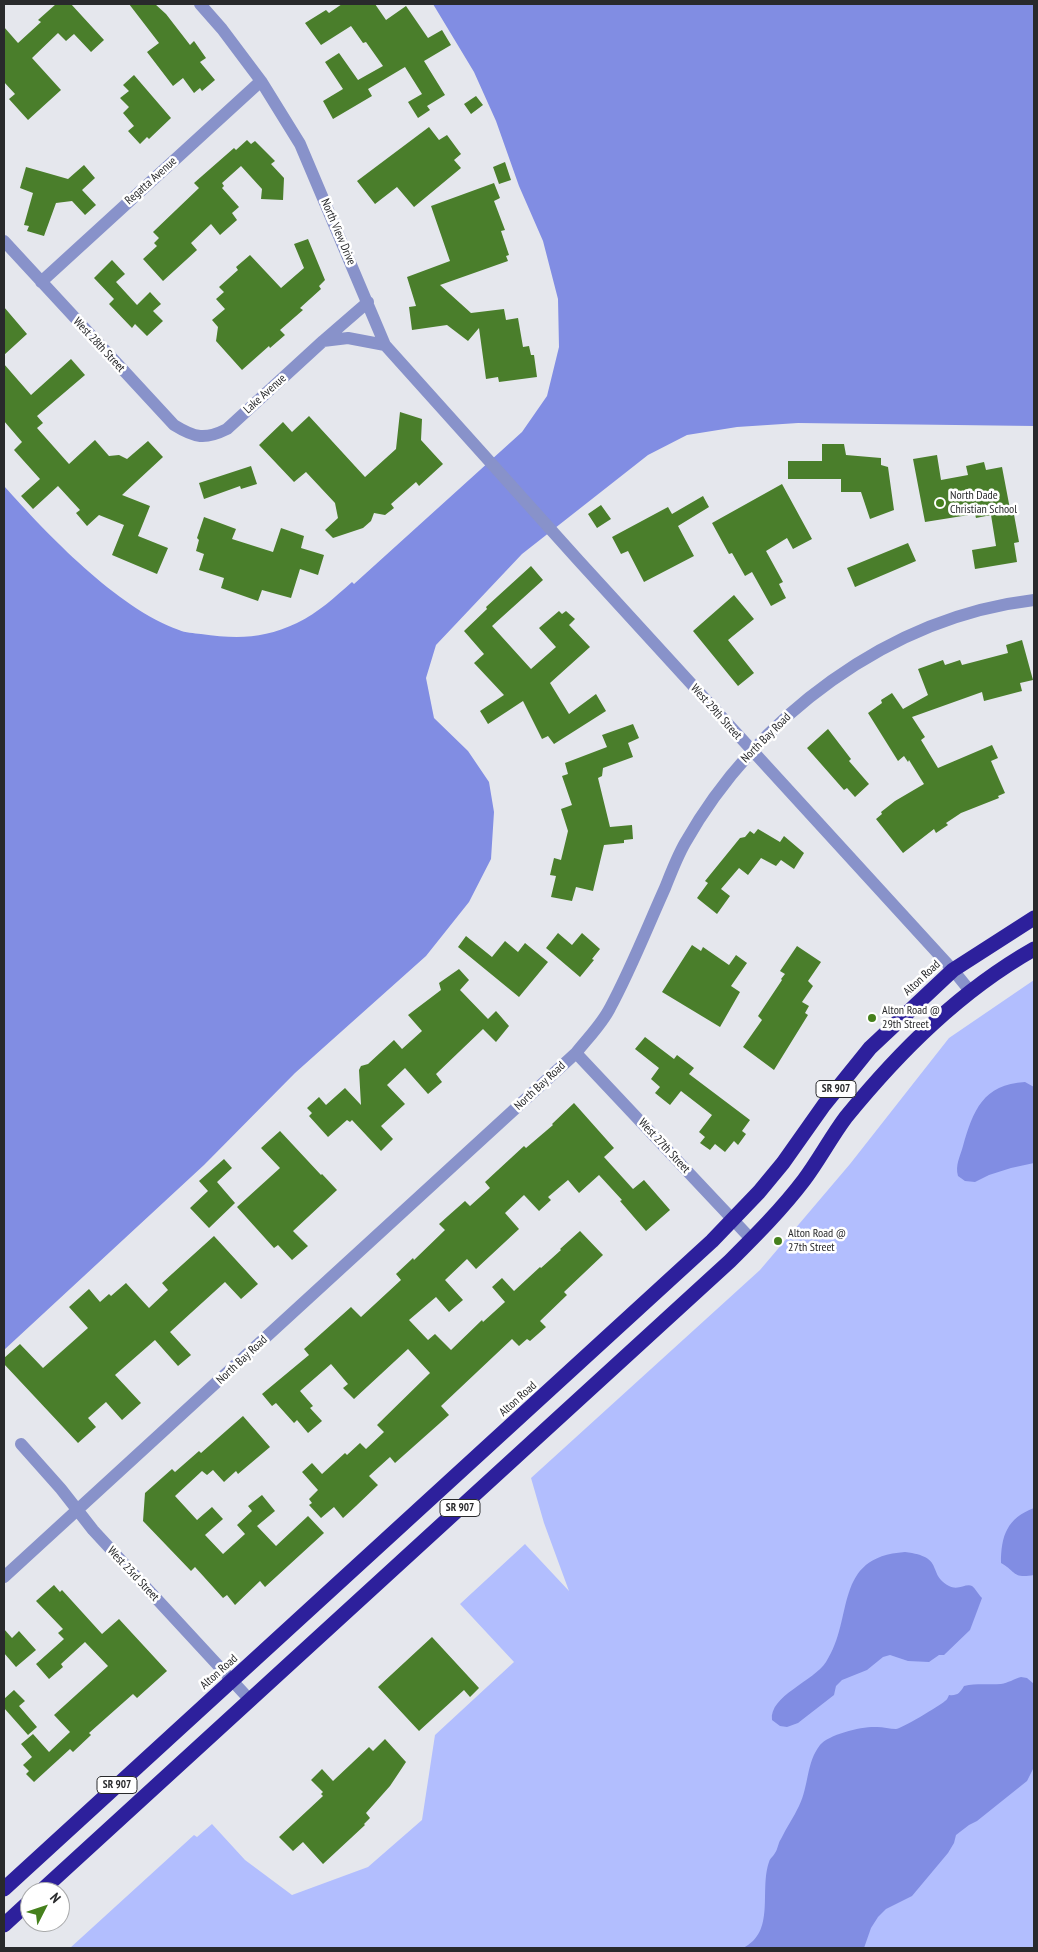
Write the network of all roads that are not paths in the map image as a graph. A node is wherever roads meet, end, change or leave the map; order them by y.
1 (200, 4) edge
2 (261, 81) junction
3 (4, 242) edge
4 (41, 282) junction
5 (368, 302) junction
6 (323, 341) junction
7 (385, 345) junction
8 (202, 437) joint
9 (482, 455) joint
10 (1034, 600) edge
11 (751, 750) junction
12 (1034, 918) edge
13 (1034, 949) edge
14 (953, 970) junction
15 (970, 991) junction
16 (576, 1053) junction
17 (733, 1220) junction
18 (752, 1240) junction
19 (21, 1444) dead end
20 (77, 1510) junction
21 (4, 1577) edge
22 (231, 1680) junction
23 (250, 1700) junction
24 (51, 1882) edge
25 (4, 1889) edge
26 (20, 1910) edge
27 (4, 1925) edge

1 - 2 street, North View Drive
2 - 4 street, Regatta Avenue
2 - 5 street, North View Drive
3 - 4 street, West 28th Street
4 - 8 street, West 28th Street
5 - 6 street, Lake Avenue
5 - 7 street, North View Drive
6 - 7 street
6 - 8 street, Lake Avenue
7 - 9 street, North View Drive
9 - 11 street, West 29th Street
10 - 11 street, North Bay Road
11 - 14 street, West 29th Street
11 - 16 street, North Bay Road
12 - 14 highway, Alton Road / SR 907
13 - 15 highway, SR 907
14 - 15 street, West 29th Street
14 - 17 highway, Alton Road / SR 907
15 - 18 highway, SR 907
16 - 17 street, West 27th Street
16 - 20 street, North Bay Road
17 - 18 street, West 27th Street
17 - 22 highway, Alton Road / SR 907
18 - 23 highway, SR 907
19 - 20 street, West 23rd Street
20 - 21 street, North Bay Road
20 - 22 street, West 23rd Street
22 - 23 street, West 23rd Street
22 - 25 highway, Alton Road / SR 907
23 - 24 highway, SR 907
26 - 27 highway

